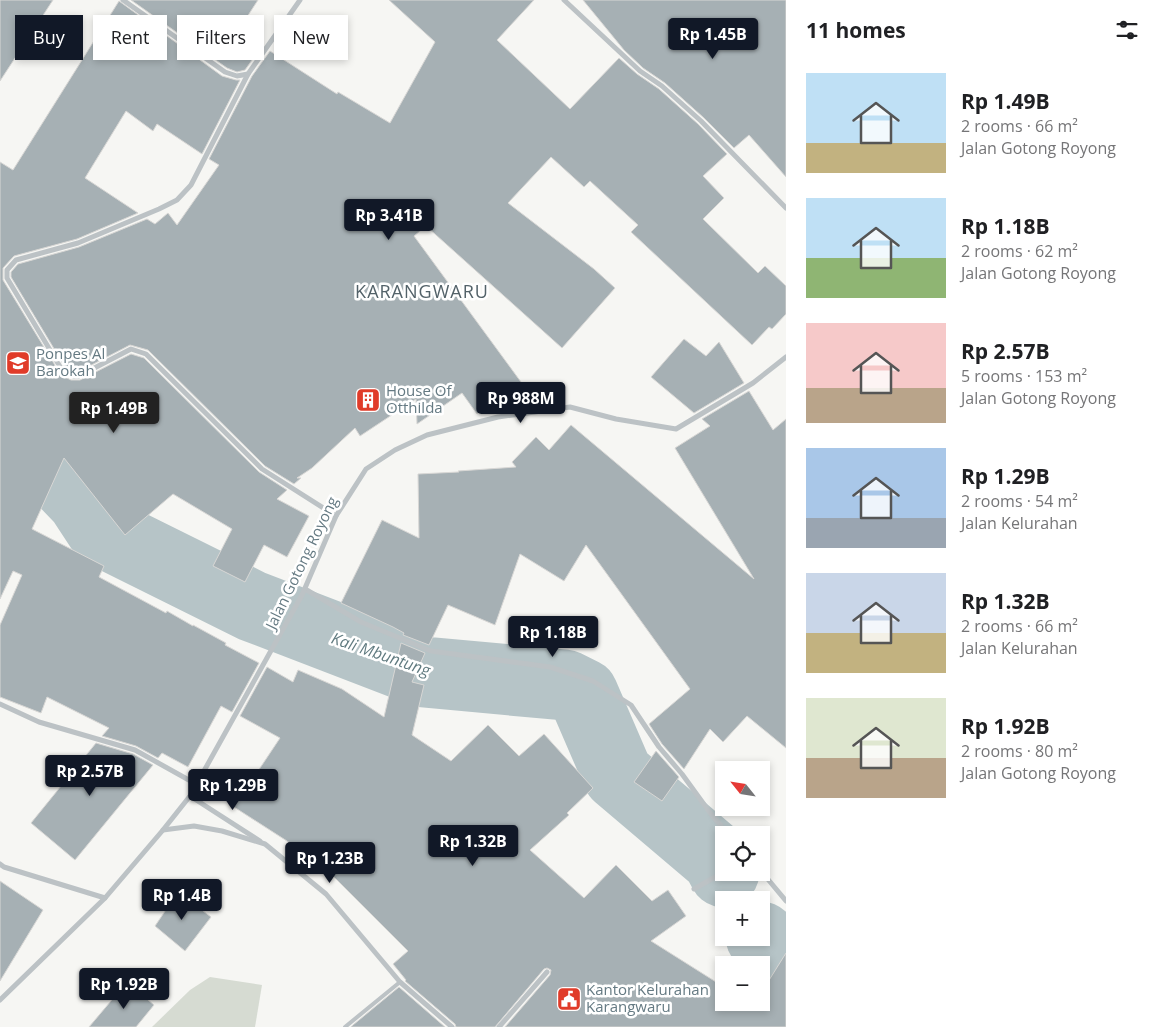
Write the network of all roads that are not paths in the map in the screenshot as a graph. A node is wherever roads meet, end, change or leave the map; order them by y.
1 (123, 0) edge
2 (300, 0) edge
3 (564, 0) edge
4 (248, 74) junction
5 (786, 208) edge
6 (786, 357) edge
7 (336, 516) junction
8 (305, 589) junction
9 (0, 704) edge
10 (196, 784) junction
11 (190, 796) junction
12 (721, 826) edge
13 (163, 830) junction
14 (265, 844) junction
15 (0, 864) edge
16 (715, 877) edge
17 (769, 881) edge
18 (694, 889) dead end
19 (105, 898) junction
20 (786, 901) edge
21 (547, 972) dead end
22 (400, 982) junction
23 (0, 1000) edge
24 (345, 1027) edge
25 (452, 1027) edge
26 (499, 1027) edge

1 - 4 street
2 - 4 street
3 - 5 street
4 - 7 street
6 - 7 street, Jalan Gotong Royong
7 - 8 street, Jalan Gotong Royong
8 - 10 street, Jalan Gotong Royong
8 - 12 street
9 - 10 street
10 - 11 street, Jalan Gotong Royong
11 - 13 street, Jalan Gotong Royong
11 - 14 street
13 - 14 street
13 - 19 street, Jalan Gotong Royong
14 - 22 street
15 - 19 street
16 - 18 street
17 - 20 street
19 - 23 street, Jalan Gotong Royong
21 - 26 street
22 - 24 lane
22 - 25 street

